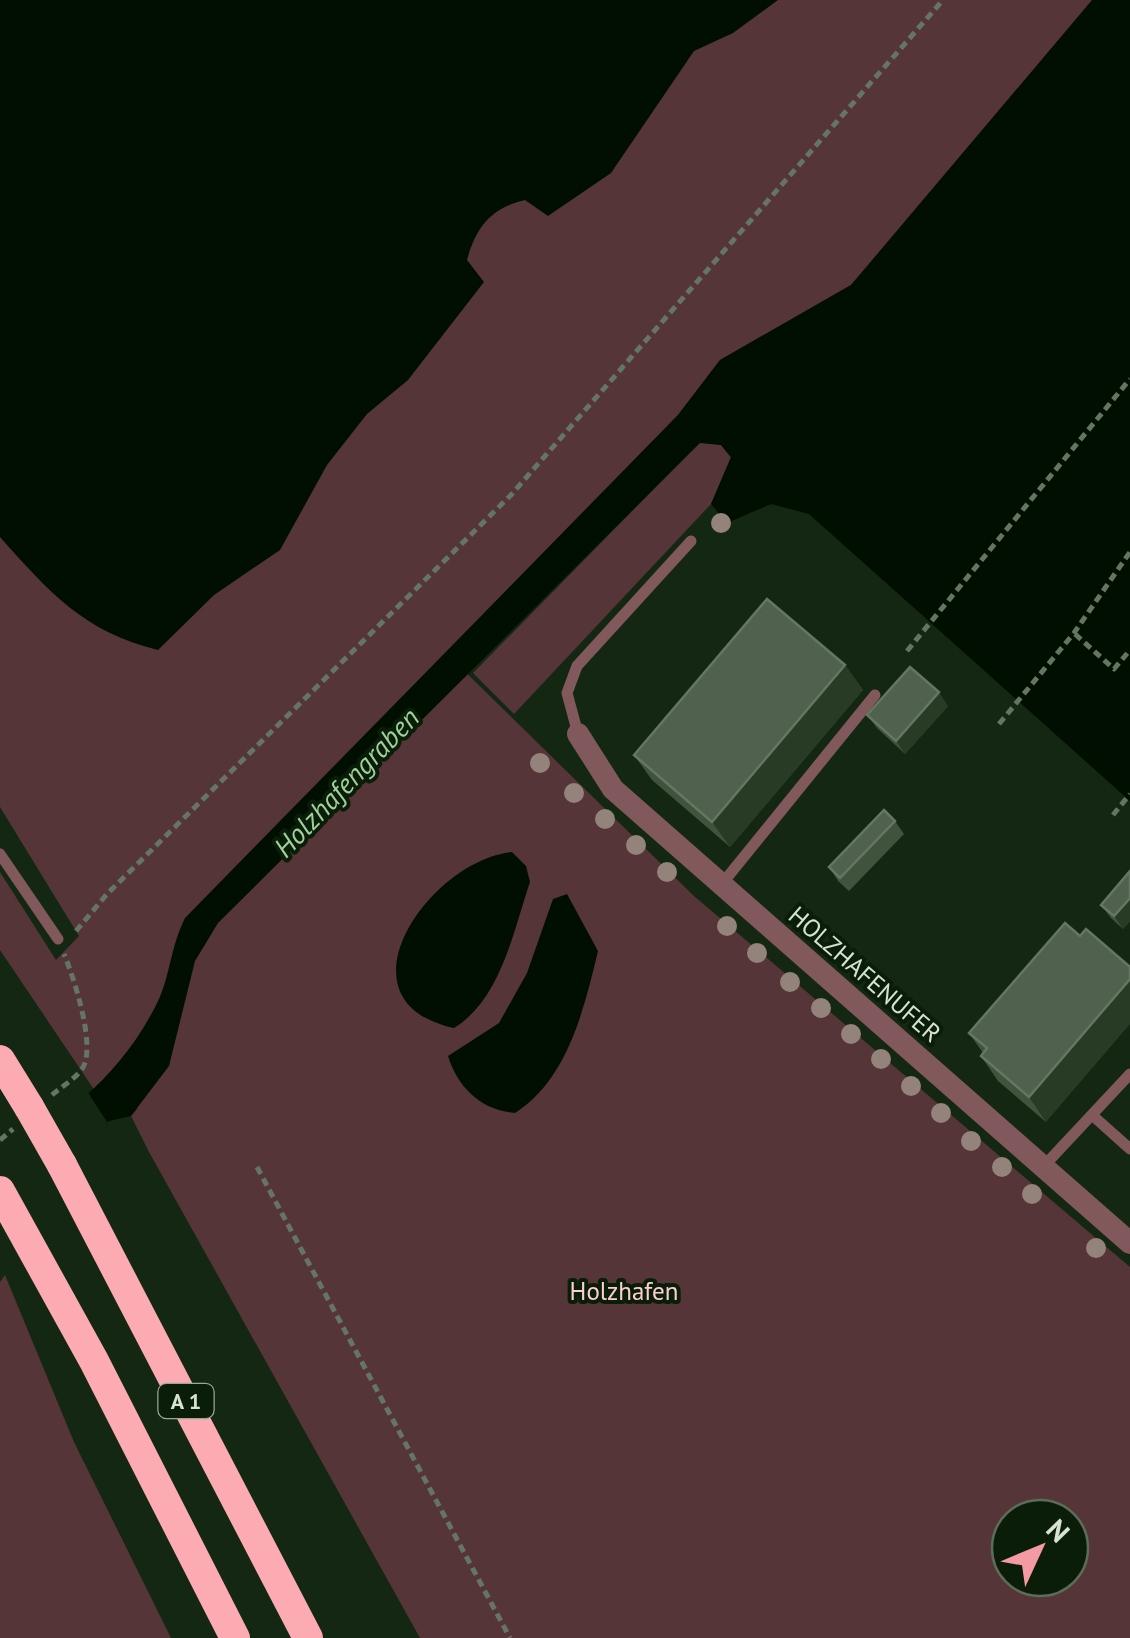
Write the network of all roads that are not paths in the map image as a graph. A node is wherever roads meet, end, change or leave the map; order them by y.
1 (691, 540) dead end
2 (875, 695) dead end
3 (578, 734) joint
4 (0, 854) edge
5 (722, 885) junction
6 (58, 938) road end
7 (0, 1060) edge
8 (1130, 1074) edge
9 (1092, 1115) junction
10 (1130, 1149) edge
11 (1043, 1167) junction
12 (4, 1198) edge
13 (1130, 1243) edge
14 (235, 1638) edge
15 (308, 1638) edge

1 - 3 lane
2 - 5 lane
3 - 5 street, HOLZHAFENUFER
4 - 6 lane
5 - 11 street, HOLZHAFENUFER
7 - 15 highway, A 1, bridge
8 - 9 lane
9 - 10 lane
9 - 11 lane
11 - 13 street, HOLZHAFENUFER
12 - 14 highway, A 1

